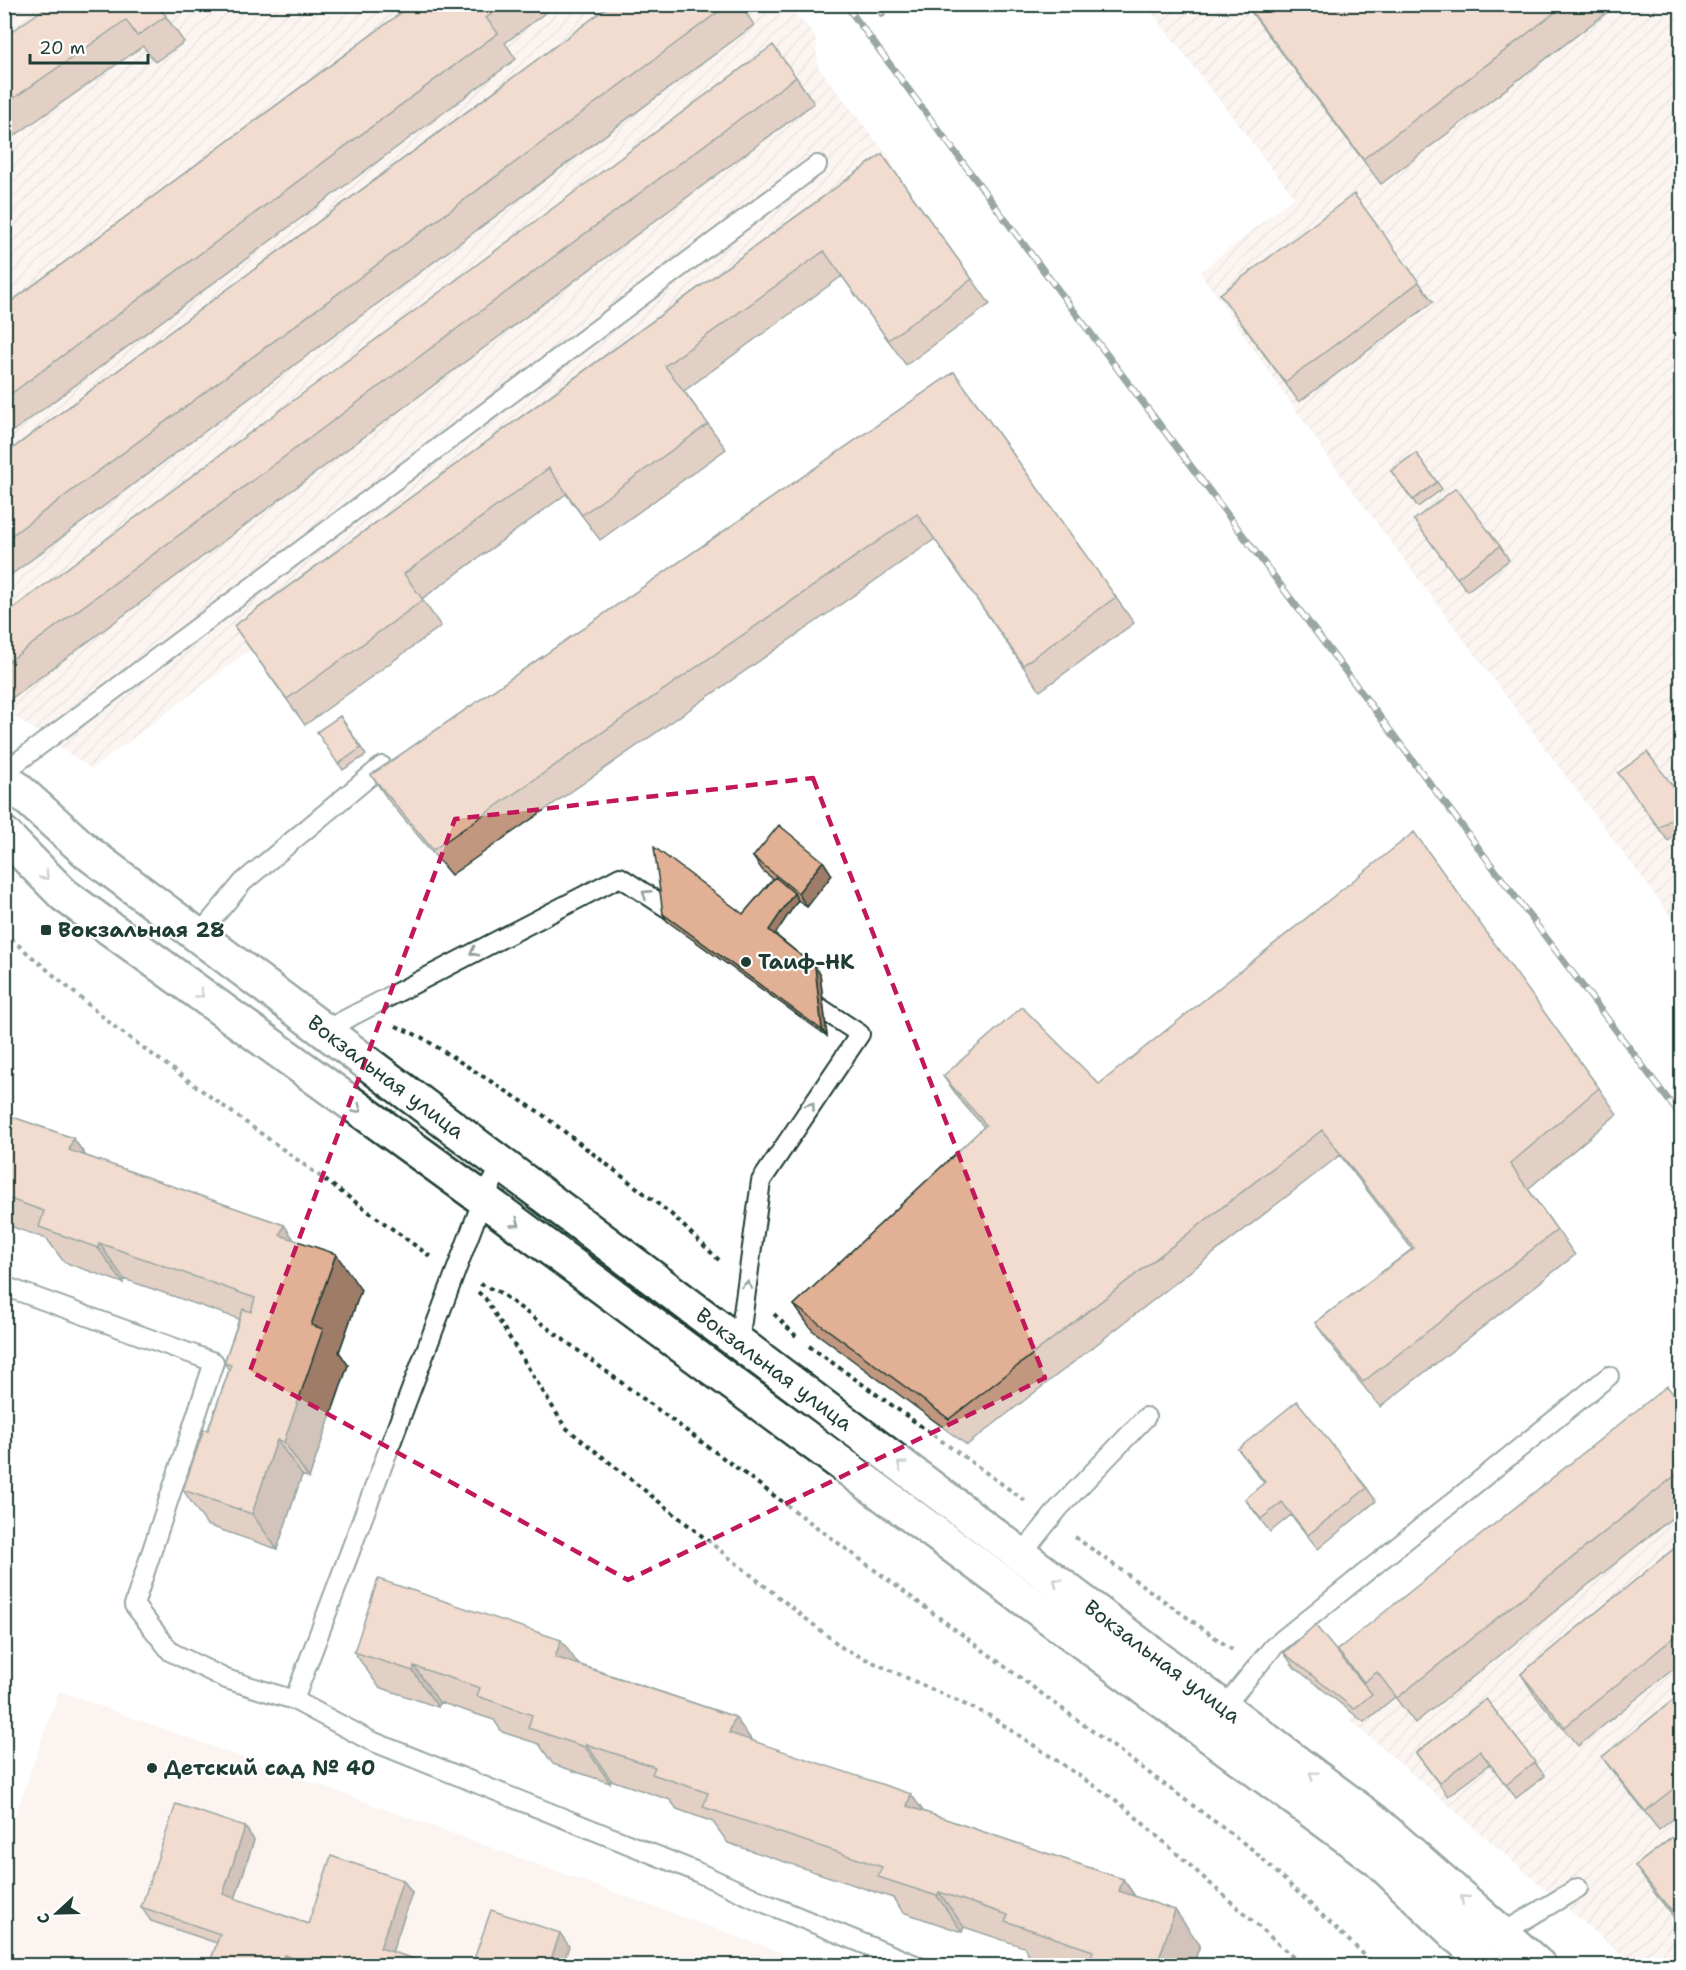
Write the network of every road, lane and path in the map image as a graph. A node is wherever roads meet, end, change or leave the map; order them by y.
1 (817, 165) dead end
2 (382, 766) edge
3 (4, 772) edge
4 (4, 777) edge
5 (4, 834) edge
6 (700, 929) edge
7 (4, 933) edge
8 (198, 936) junction
9 (790, 988) edge
10 (323, 1031) junction
11 (502, 1165) junction
12 (483, 1199) junction
13 (455, 1274) junction
14 (4, 1286) edge
15 (739, 1343) junction
16 (1609, 1376) dead end
17 (1146, 1417) dead end
18 (1021, 1555) junction
19 (294, 1700) junction
20 (1224, 1708) junction
21 (1578, 1888) dead end
22 (1502, 1933) junction
23 (918, 1965) edge
24 (1303, 1965) edge
25 (1376, 1965) edge
26 (1489, 1965) edge
27 (1539, 1965) edge

1 - 3 lane
2 - 8 lane
4 - 8 main road, Вокзальная улица
5 -> 12 main road, Вокзальная улица
6 -> 10 lane
7 - 13 path
8 - 10 main road, Вокзальная улица
15 -> 9 lane
10 - 11 main road, Вокзальная улица
11 - 12 lane
11 - 15 main road, Вокзальная улица
12 - 13 lane
12 -> 26 main road, Вокзальная улица
13 - 19 lane
13 - 24 path
13 - 25 path
14 - 19 lane
18 -> 15 main road, Вокзальная улица
16 - 20 lane
17 - 18 lane
20 -> 18 main road, Вокзальная улица
19 - 23 lane
22 -> 20 main road, Вокзальная улица
21 - 22 lane
22 - 27 main road, Вокзальная улица

